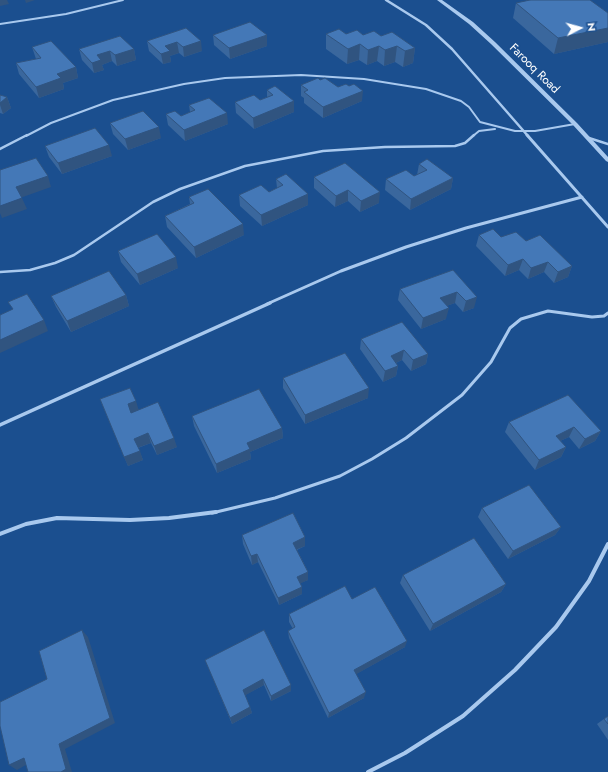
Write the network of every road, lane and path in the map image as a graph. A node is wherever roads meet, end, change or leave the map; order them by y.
1 (123, 0) edge
2 (386, 0) edge
3 (439, 0) edge
4 (0, 24) edge
5 (575, 124) junction
6 (498, 128) junction
7 (524, 131) junction
8 (587, 137) junction
9 (608, 144) edge
10 (0, 149) edge
11 (608, 160) edge
12 (582, 197) junction
13 (608, 227) edge
14 (0, 272) edge
15 (608, 313) edge
16 (0, 425) edge
17 (0, 534) edge
18 (608, 544) edge
19 (368, 772) edge

1 - 4 lane
2 - 7 street
3 - 5 street, Farooq Road
5 - 7 lane
5 - 8 street, Farooq Road
6 - 7 lane
6 - 10 lane
6 - 14 lane
7 - 12 street
8 - 9 lane
8 - 11 street, Farooq Road
12 - 13 street
12 - 16 street
15 - 17 lane
18 - 19 lane

